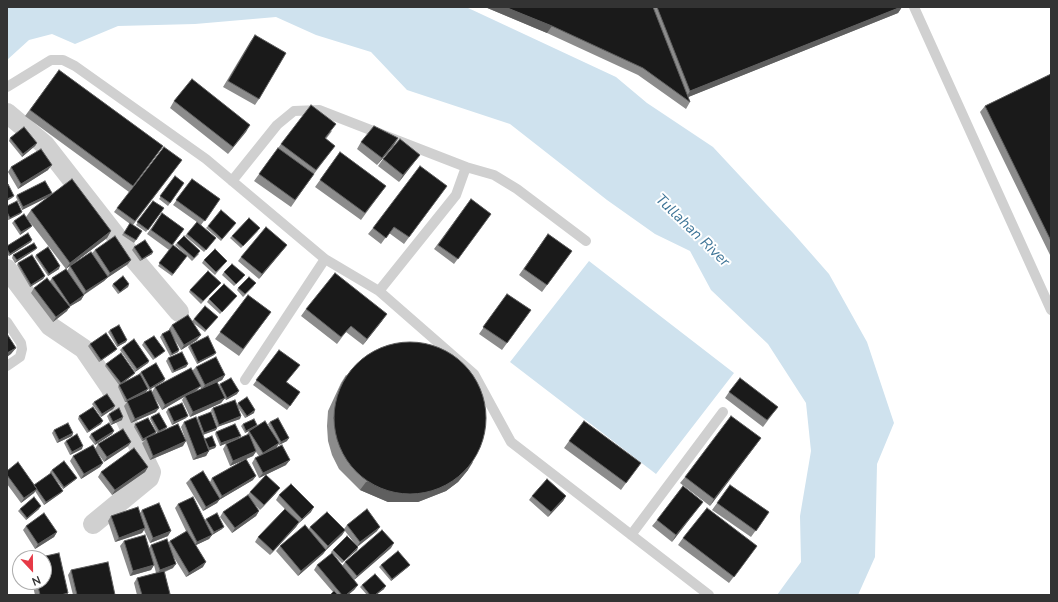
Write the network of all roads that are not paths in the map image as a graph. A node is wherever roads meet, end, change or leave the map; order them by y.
1 (914, 7) edge
2 (7, 87) edge
3 (7, 113) edge
4 (466, 168) junction
5 (232, 181) junction
6 (586, 241) dead end
7 (325, 259) junction
8 (7, 269) edge
9 (379, 291) junction
10 (1051, 310) edge
11 (179, 312) dead end
12 (7, 322) edge
13 (7, 366) edge
14 (244, 380) dead end
15 (723, 412) dead end
16 (93, 524) dead end
17 (631, 535) junction
18 (709, 595) edge

1 - 10 lane
2 - 5 lane
3 - 11 street
4 - 5 lane
4 - 6 lane
4 - 9 lane
5 - 7 lane
7 - 9 lane
7 - 14 lane
8 - 16 street
9 - 17 lane
12 - 13 lane
15 - 17 lane
17 - 18 lane

